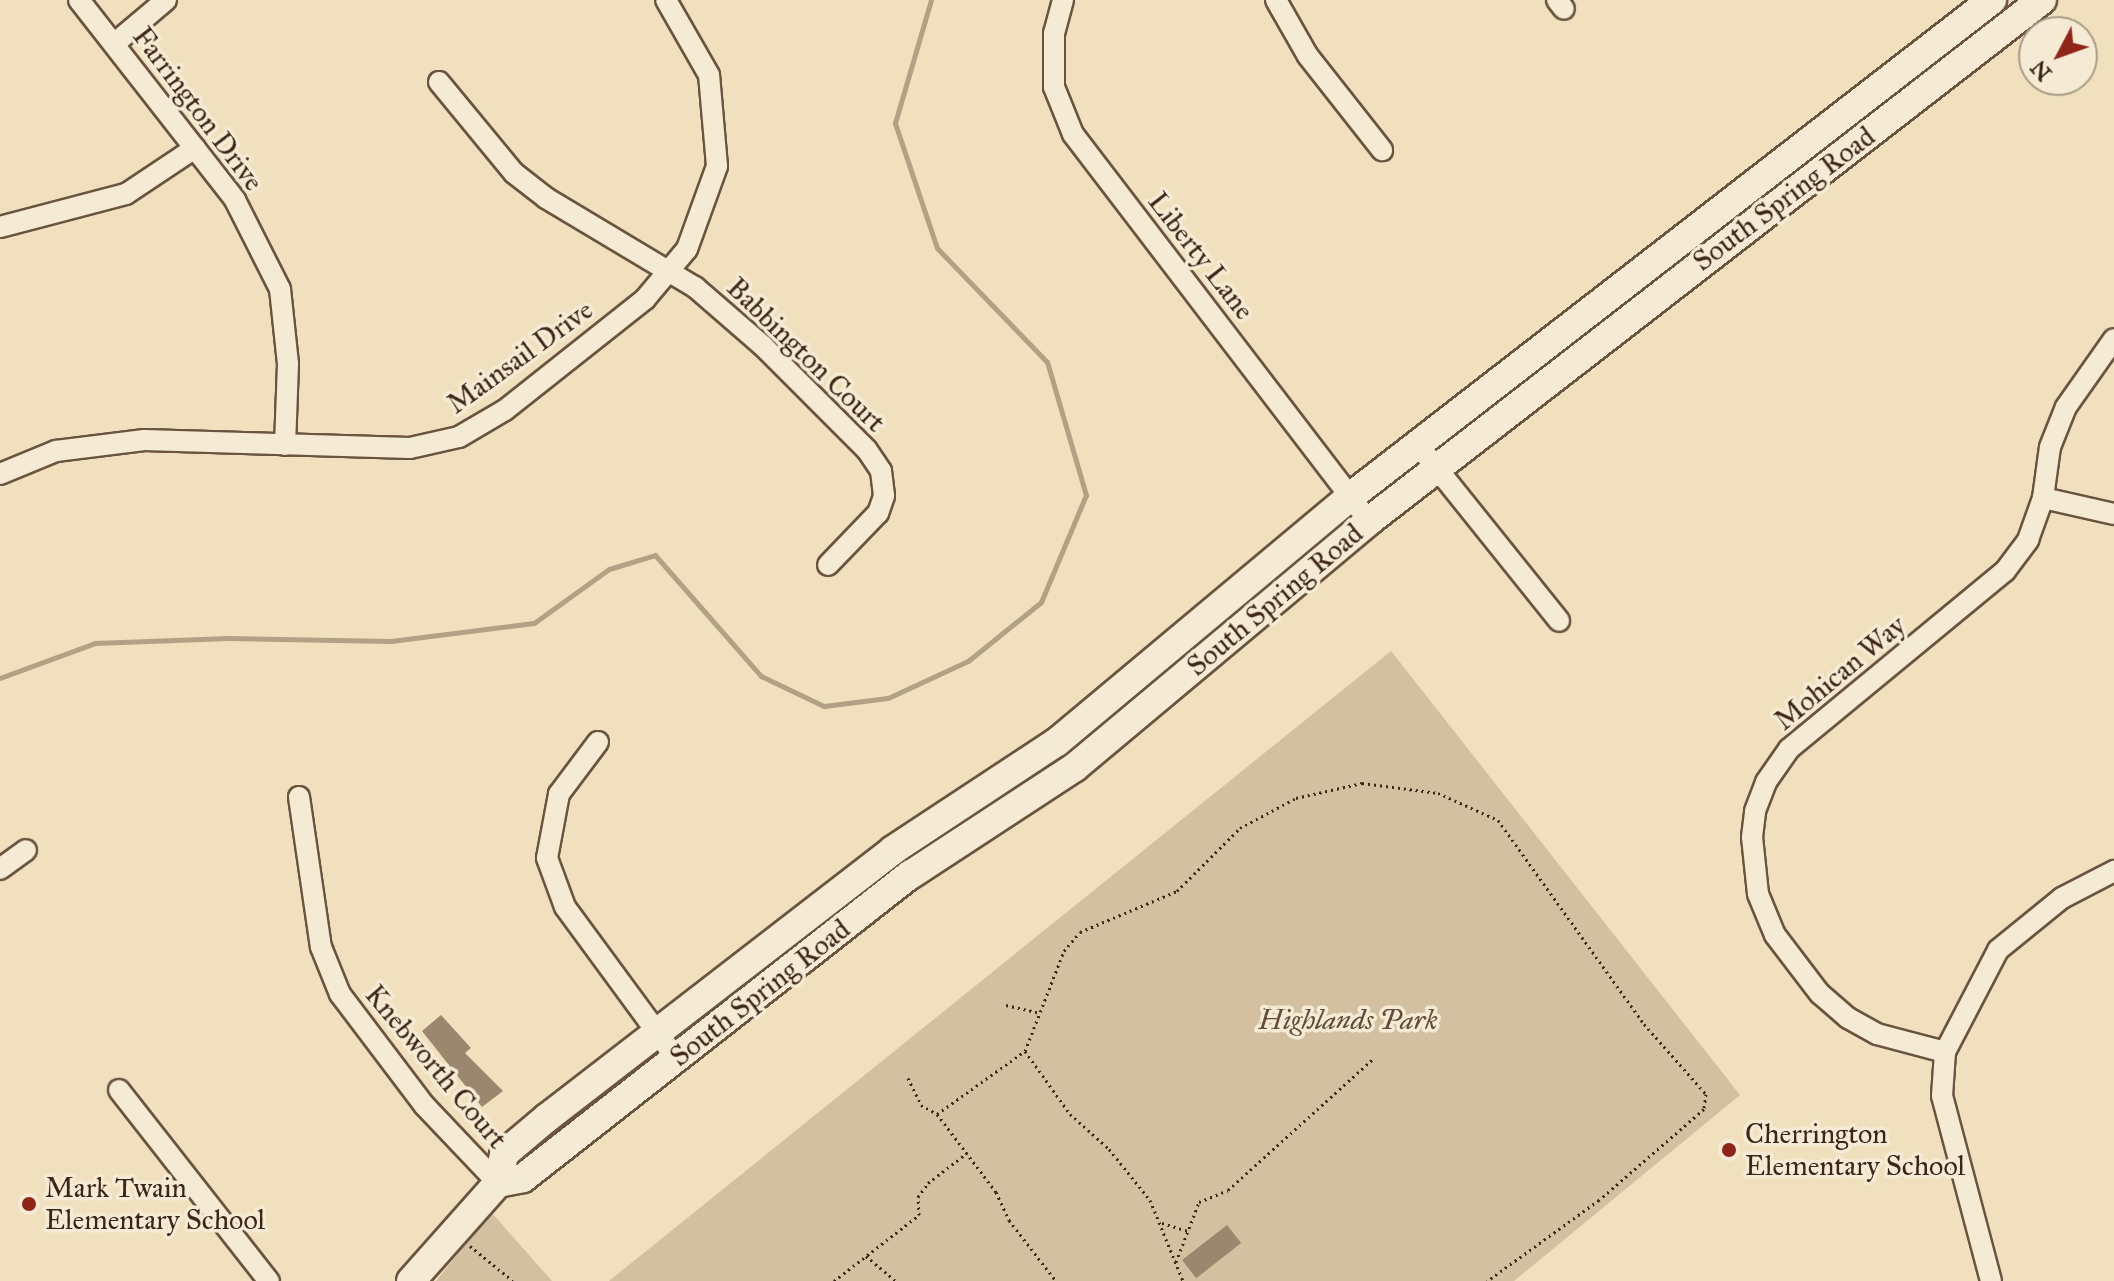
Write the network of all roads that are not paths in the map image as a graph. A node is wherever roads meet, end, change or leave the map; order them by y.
1 (79, 0) edge
2 (166, 0) edge
3 (666, 0) edge
4 (1063, 0) edge
5 (1276, 0) edge
6 (1992, 0) edge
7 (2042, 0) edge
8 (114, 44) junction
9 (439, 82) dead end
10 (195, 148) junction
11 (1382, 150) dead end
12 (0, 227) edge
13 (673, 270) junction
14 (1612, 293) junction
15 (1632, 317) junction
16 (2114, 339) edge
17 (285, 445) junction
18 (1419, 446) junction
19 (1438, 470) junction
20 (0, 474) edge
21 (1350, 497) junction
22 (2043, 498) junction
23 (2114, 514) edge
24 (1369, 521) junction
25 (828, 565) dead end
26 (1559, 621) dead end
27 (598, 742) dead end
28 (299, 797) dead end
29 (26, 850) dead end
30 (0, 869) edge
31 (2111, 880) edge
32 (657, 1034) junction
33 (1945, 1052) junction
34 (676, 1058) junction
35 (119, 1090) dead end
36 (498, 1183) junction
37 (269, 1281) edge
38 (411, 1281) edge
39 (1991, 1281) edge

1 - 8 street, Farrington Drive
2 - 8 street
3 - 13 street, Mainsail Drive
4 - 21 street, Liberty Lane
5 - 11 street
6 - 14 main road, South Spring Road
7 - 15 main road, South Spring Road
8 - 10 street, Farrington Drive
9 - 13 street, Babbington Court
10 - 12 street
10 - 17 street, Farrington Drive
13 - 17 street, Mainsail Drive
13 - 25 street, Babbington Court
14 - 15 main road
14 - 18 main road, South Spring Road
15 - 19 main road, South Spring Road
16 - 22 street, Mohican Way
17 - 20 street, Mainsail Drive
18 - 19 street
18 - 21 main road, South Spring Road
19 - 24 main road, South Spring Road
19 - 26 street
21 - 24 street, Liberty Lane
21 - 32 main road, South Spring Road
22 - 23 street
22 - 33 street, Mohican Way
24 - 34 main road, South Spring Road
27 - 32 street
28 - 36 street, Knebworth Court
29 - 30 street
31 - 33 street
32 - 34 street
32 - 36 main road, South Spring Road
33 - 39 street
34 - 36 main road, South Spring Road
35 - 37 street
36 - 38 main road, South Spring Road

